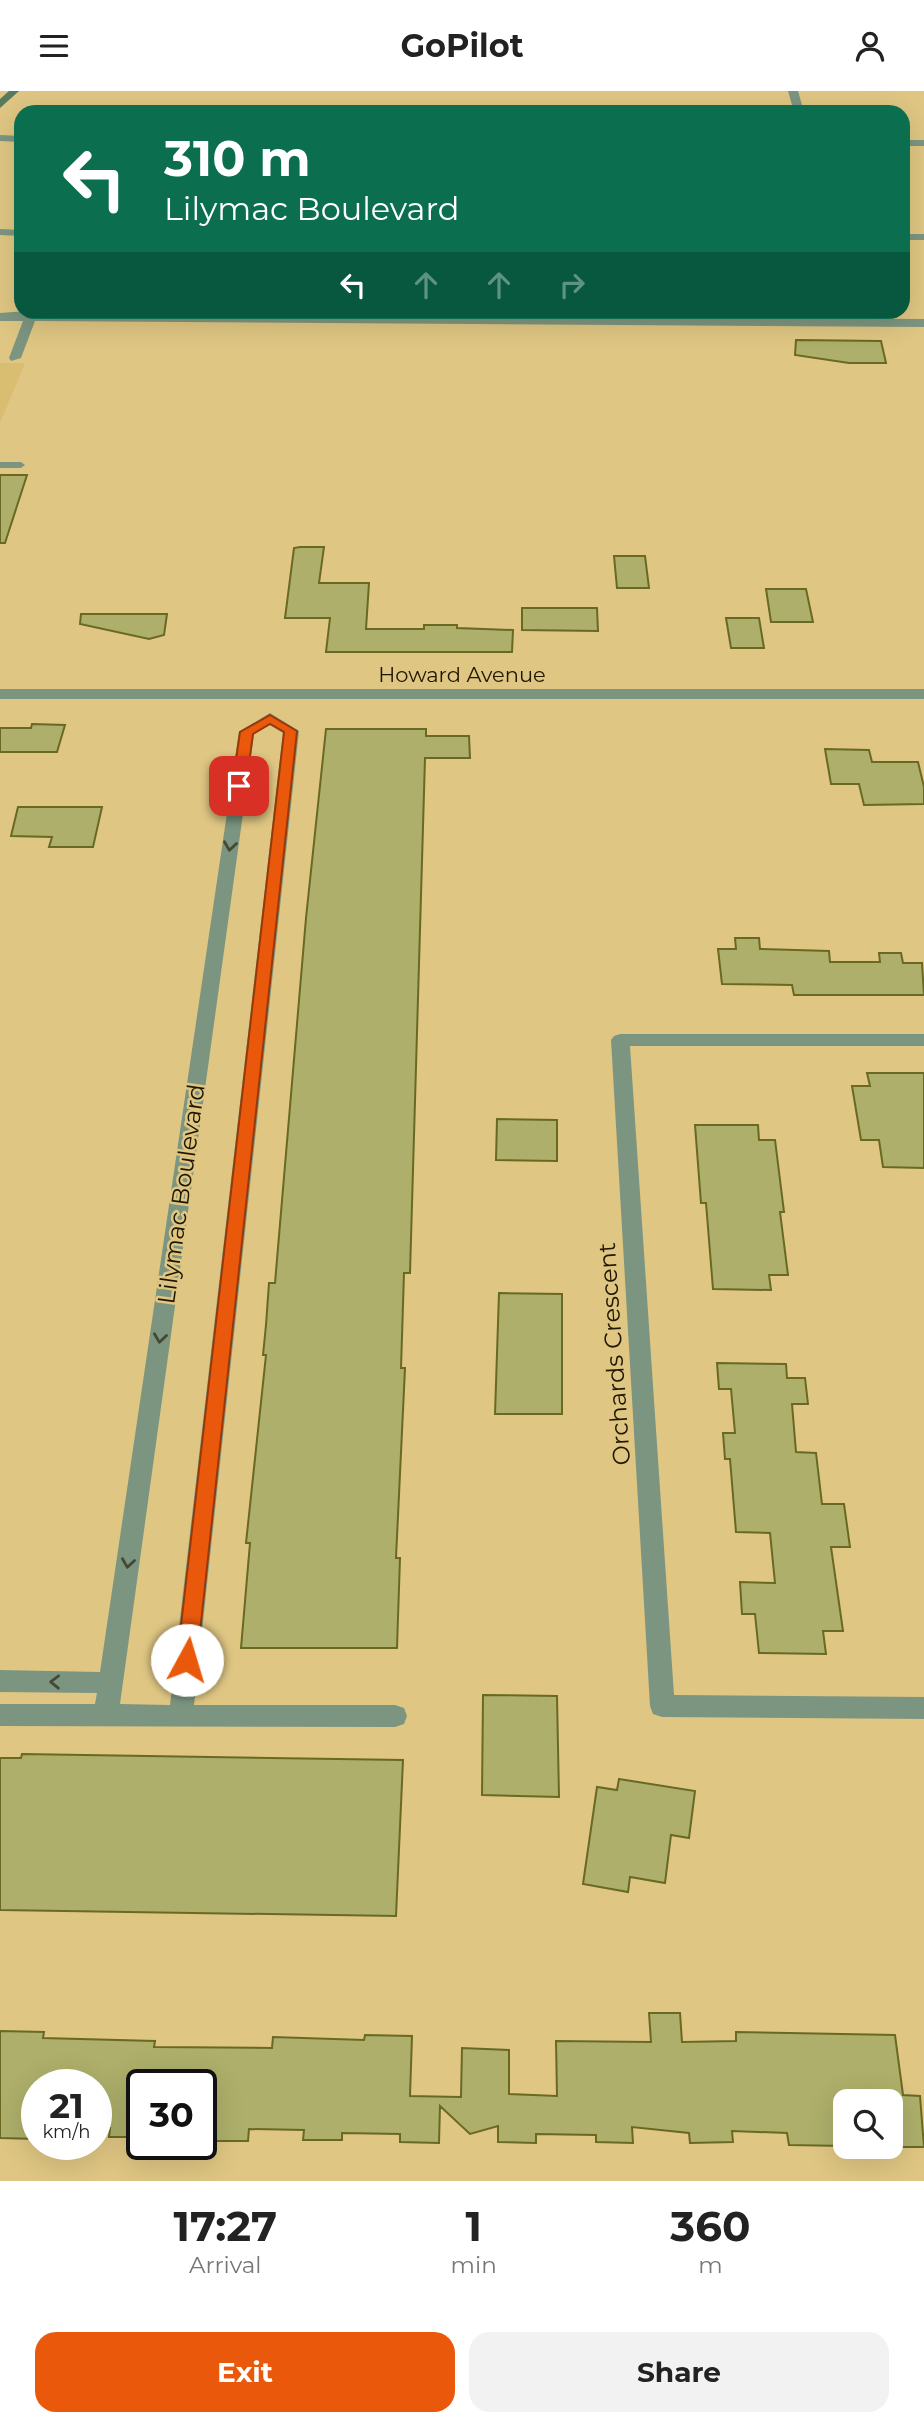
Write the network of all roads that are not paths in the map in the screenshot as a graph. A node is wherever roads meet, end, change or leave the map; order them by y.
1 (14, 91) edge
2 (0, 105) edge
3 (30, 319) edge
4 (478, 319) edge
5 (924, 323) edge
6 (15, 358) dead end
7 (0, 465) edge
8 (21, 465) dead end
9 (0, 694) edge
10 (924, 694) edge
11 (272, 695) junction
12 (270, 718) junction
13 (924, 1040) edge
14 (0, 1681) edge
15 (110, 1683) junction
16 (924, 1708) edge
17 (106, 1714) junction
18 (181, 1714) junction
19 (0, 1715) edge
20 (395, 1716) dead end

1 - 2 main road
3 - 6 street
4 - 5 street
7 - 8 lane
9 - 11 street, Howard Avenue
10 - 11 street, Howard Avenue
11 - 12 street
12 -> 15 street, Lilymac Boulevard
12 - 18 street
13 - 16 street, Orchards Crescent
15 -> 14 street
15 - 17 street, Lilymac Boulevard
17 - 18 street
17 - 19 street
18 - 20 street

